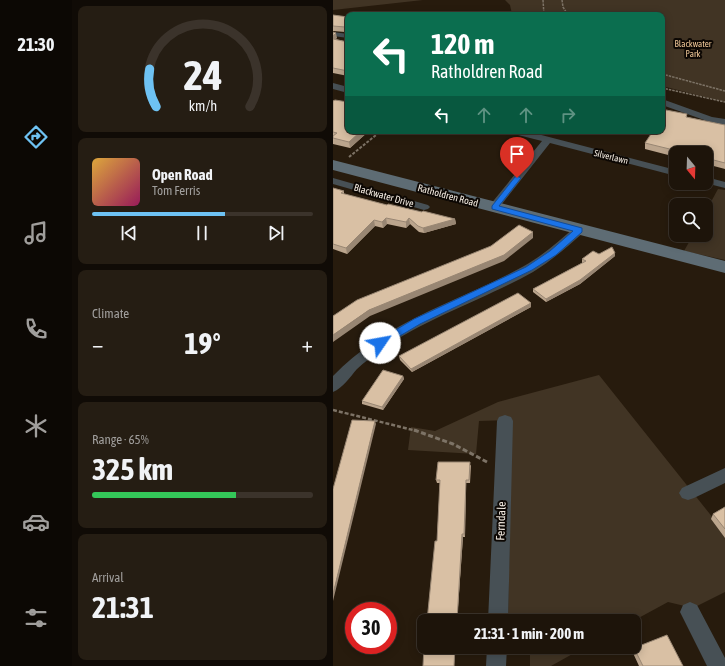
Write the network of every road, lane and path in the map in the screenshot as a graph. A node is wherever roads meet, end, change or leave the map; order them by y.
1 (543, 0) edge
2 (563, 0) edge
3 (544, 12) edge
4 (566, 12) edge
5 (333, 34) edge
6 (345, 36) edge
7 (665, 75) edge
8 (333, 86) edge
9 (345, 89) edge
10 (665, 89) edge
11 (725, 91) edge
12 (725, 102) edge
13 (665, 103) edge
14 (725, 122) edge
15 (378, 134) edge
16 (524, 134) edge
17 (547, 141) junction
18 (669, 171) edge
19 (337, 174) edge
20 (713, 182) edge
21 (725, 185) edge
22 (424, 207) dead end
23 (494, 207) junction
24 (579, 230) junction
25 (725, 267) edge
26 (333, 386) edge
27 (333, 410) edge
28 (505, 421) dead end
29 (503, 475) junction
30 (725, 475) edge
31 (688, 493) dead end
32 (690, 612) dead end
33 (498, 614) edge
34 (497, 654) edge
35 (496, 666) edge
36 (718, 666) edge

1 - 3 path
2 - 4 path
5 - 6 street
7 - 11 path
8 - 9 street
10 - 12 path
13 - 14 street
15 - 19 path
16 - 17 street, Silverlawn
17 - 18 street, Silverlawn
17 - 23 street
19 - 22 street, Blackwater Drive
19 - 23 street, Ratholdren Road
20 - 21 street
23 - 24 street, Ratholdren Road
24 - 25 street, Ratholdren Road
24 - 26 street
27 - 29 path
28 - 29 street, Ferndale
29 - 33 street, Ferndale
30 - 31 street
32 - 36 street
34 - 35 street

